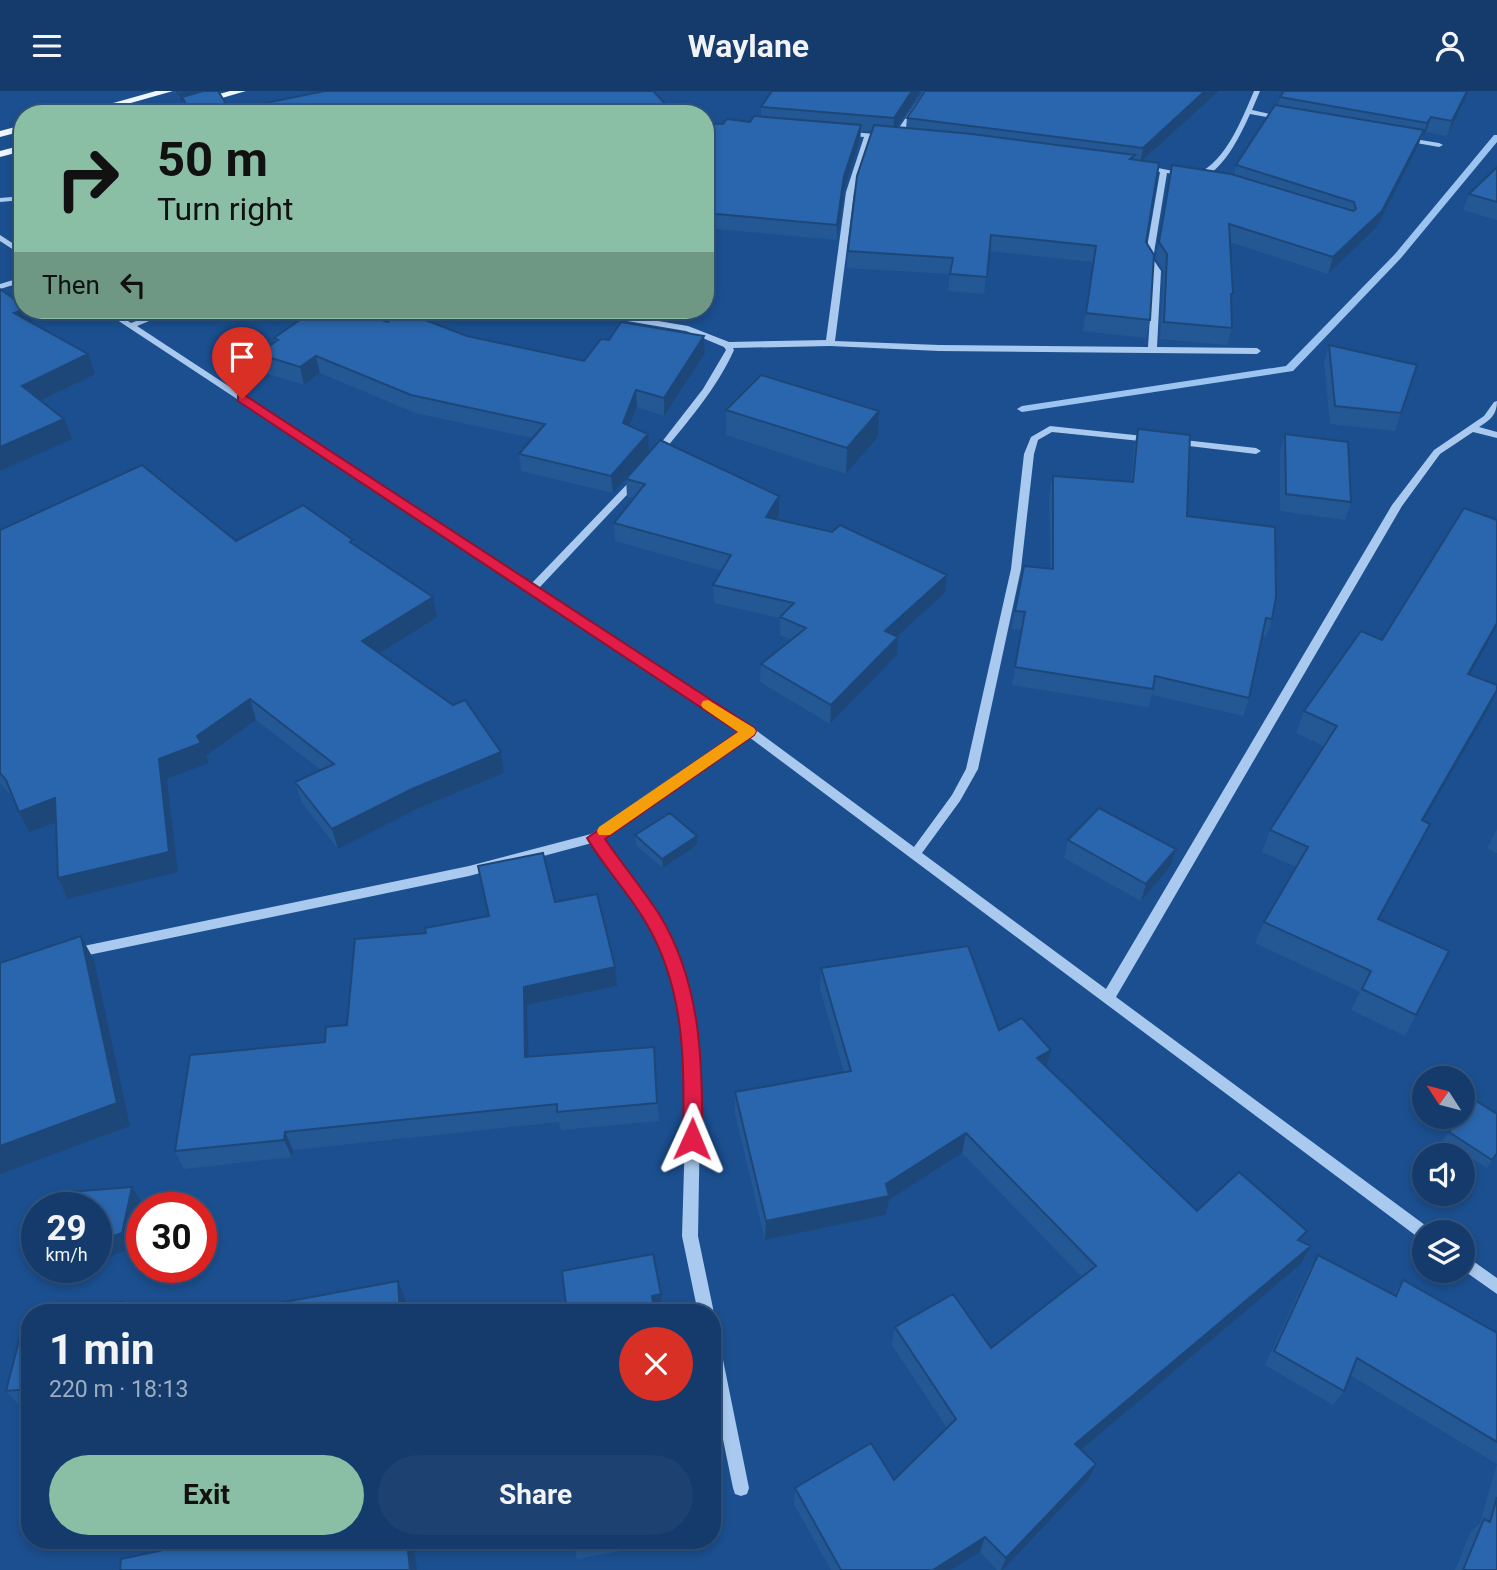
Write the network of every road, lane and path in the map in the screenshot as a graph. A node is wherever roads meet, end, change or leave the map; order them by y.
1 (168, 91) edge
2 (241, 91) edge
3 (927, 91) edge
4 (1257, 91) edge
5 (114, 105) edge
6 (188, 105) edge
7 (1249, 112) junction
8 (1290, 119) edge
9 (830, 131) edge
10 (868, 135) junction
11 (896, 138) junction
12 (1398, 138) edge
13 (909, 139) edge
14 (1438, 145) dead end
15 (1137, 167) edge
16 (1164, 170) junction
17 (120, 319) edge
18 (148, 319) edge
19 (631, 319) edge
20 (130, 326) junction
21 (830, 343) junction
22 (728, 345) junction
23 (1152, 350) junction
24 (1257, 351) dead end
25 (1497, 404) edge
26 (1472, 428) junction
27 (1497, 435) edge
28 (1256, 451) dead end
29 (650, 464) edge
30 (641, 475) edge
31 (532, 589) junction
32 (749, 731) junction
33 (595, 838) junction
34 (915, 854) junction
35 (54, 957) edge
36 (1109, 997) junction
37 (1412, 1224) edge
38 (1475, 1270) edge
39 (1497, 1287) edge
40 (704, 1304) edge
41 (721, 1389) edge
42 (741, 1488) dead end

1 - 5 main road
2 - 6 main road
3 - 11 street
4 - 7 street
7 - 8 street
7 - 16 street
9 - 10 street
10 - 11 street
10 - 21 street
11 - 13 street
12 - 14 street
15 - 16 street
16 - 23 street
17 - 20 street
18 - 20 street
19 - 22 street
20 - 31 street
21 - 22 street
21 - 23 street
22 - 29 street
23 - 24 street
25 - 26 street
26 - 27 street
26 - 36 street
28 - 34 street
30 - 31 street
31 - 32 street
32 - 33 street
32 - 34 street
33 - 35 street
33 - 40 street
34 - 36 street
36 - 37 street
38 - 39 street
41 - 42 street

